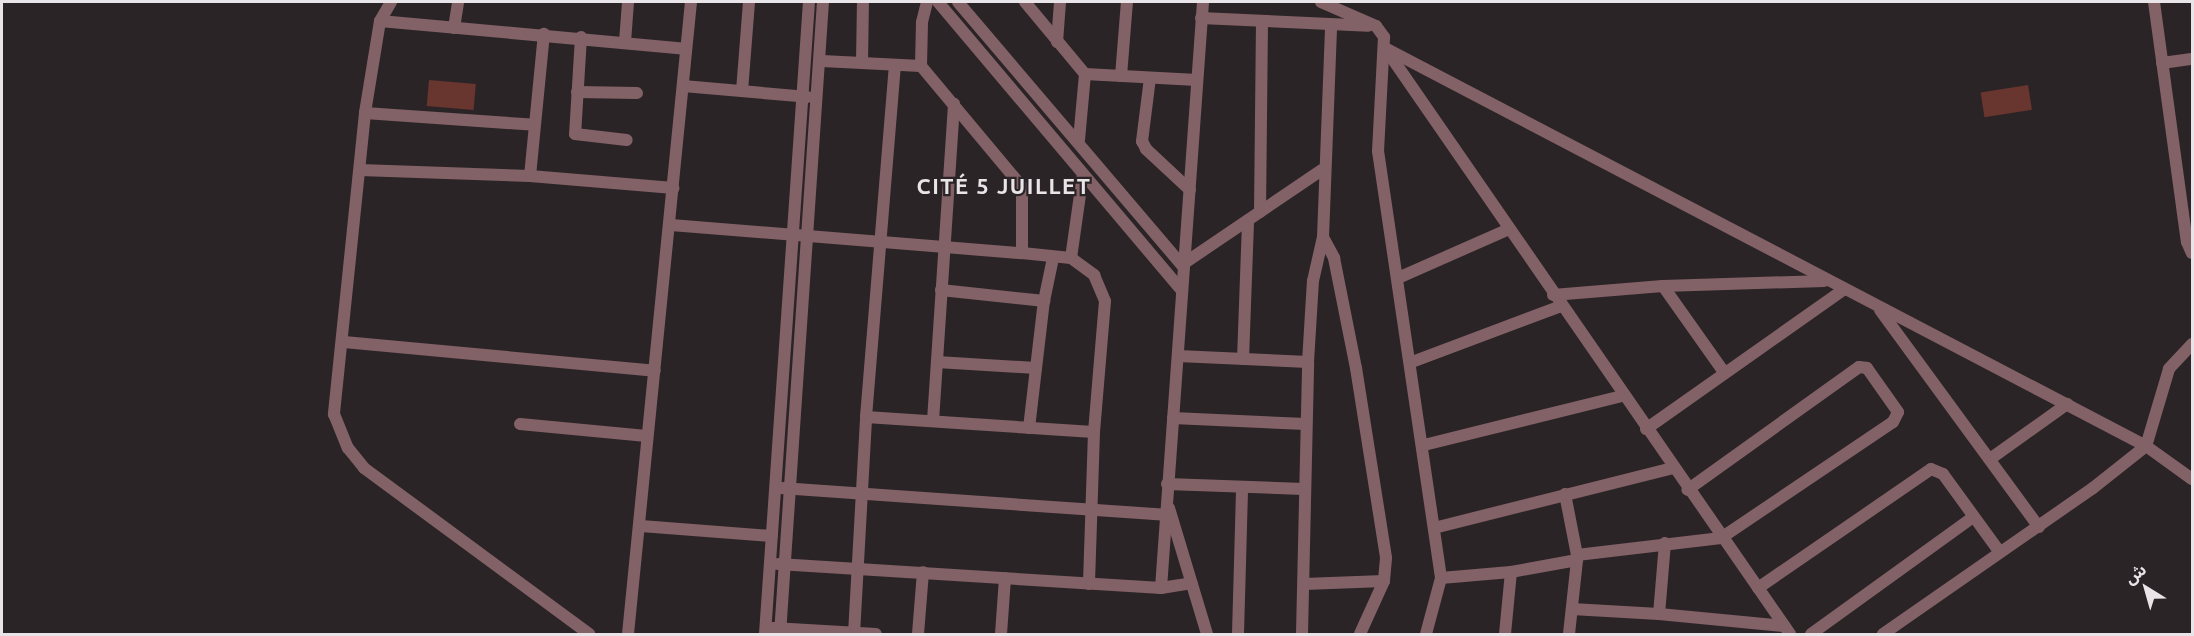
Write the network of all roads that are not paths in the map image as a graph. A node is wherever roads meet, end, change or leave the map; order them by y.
1 (391, 2) edge
2 (458, 2) edge
3 (628, 2) edge
4 (691, 2) edge
5 (749, 2) edge
6 (809, 2) edge
7 (823, 2) edge
8 (863, 2) edge
9 (927, 2) edge
10 (938, 2) edge
11 (958, 2) edge
12 (1025, 2) edge
13 (1060, 2) edge
14 (1127, 2) edge
15 (1203, 2) edge
16 (1321, 2) edge
17 (2154, 2) edge
18 (1201, 18) junction
19 (380, 21) junction
20 (1262, 21) junction
21 (1331, 25) junction
22 (1376, 26) junction
23 (454, 28) junction
24 (544, 34) junction
25 (580, 38) junction
26 (625, 42) junction
27 (1057, 42) junction
28 (1385, 48) junction
29 (685, 49) junction
30 (2193, 59) edge
31 (822, 61) junction
32 (862, 63) junction
33 (2162, 63) junction
34 (895, 66) junction
35 (921, 66) junction
36 (1086, 74) junction
37 (1121, 76) junction
38 (1150, 78) junction
39 (1197, 80) junction
40 (684, 86) junction
41 (742, 91) junction
42 (577, 92) junction
43 (637, 93) dead end
44 (801, 96) junction
45 (818, 98) junction
46 (954, 104) junction
47 (365, 113) junction
48 (535, 125) junction
49 (627, 140) dead end
50 (1078, 140) junction
51 (1090, 154) junction
52 (360, 170) junction
53 (1079, 170) junction
54 (1323, 170) junction
55 (530, 177) junction
56 (673, 188) junction
57 (1190, 190) junction
58 (2187, 191) edge
59 (1260, 213) junction
60 (1248, 220) junction
61 (671, 225) junction
62 (1507, 230) junction
63 (792, 236) junction
64 (805, 236) junction
65 (1323, 237) junction
66 (882, 241) junction
67 (944, 247) junction
68 (1022, 253) junction
69 (2193, 253) edge
70 (1053, 258) junction
71 (1071, 258) junction
72 (1183, 265) junction
73 (1398, 278) junction
74 (1825, 281) junction
75 (1663, 286) junction
76 (1180, 288) junction
77 (941, 290) junction
78 (1842, 290) junction
79 (1553, 295) junction
80 (1044, 302) junction
81 (1561, 306) junction
82 (1879, 308) junction
83 (344, 342) junction
84 (2193, 344) edge
85 (1178, 356) junction
86 (1243, 359) junction
87 (937, 362) junction
88 (1308, 362) junction
89 (1412, 362) junction
90 (1036, 368) junction
91 (655, 371) junction
92 (1724, 372) junction
93 (783, 373) junction
94 (796, 375) junction
95 (1622, 396) junction
96 (2067, 404) junction
97 (866, 417) junction
98 (1173, 418) junction
99 (933, 421) junction
100 (520, 424) dead end
101 (1306, 424) junction
102 (1029, 428) junction
103 (1646, 429) junction
104 (1094, 432) junction
105 (646, 436) junction
106 (1424, 445) junction
107 (2146, 446) junction
108 (1990, 459) junction
109 (1673, 468) junction
110 (2193, 479) edge
111 (1167, 484) junction
112 (782, 488) junction
113 (1242, 488) junction
114 (1304, 489) junction
115 (1687, 490) junction
116 (1565, 494) junction
117 (862, 495) junction
118 (1167, 501) junction
119 (1090, 513) junction
120 (1165, 515) junction
121 (1973, 517) junction
122 (641, 526) junction
123 (2038, 526) junction
124 (1434, 528) junction
125 (772, 536) junction
126 (1721, 538) junction
127 (1665, 543) junction
128 (1999, 551) junction
129 (1577, 557) junction
130 (771, 563) junction
131 (784, 564) junction
132 (857, 569) junction
133 (923, 572) junction
134 (1511, 572) junction
135 (1005, 578) junction
136 (1441, 578) junction
137 (1384, 581) junction
138 (1192, 583) junction
139 (1089, 584) junction
140 (1304, 584) junction
141 (1161, 588) junction
142 (1758, 588) junction
143 (1572, 609) junction
144 (1659, 614) junction
145 (1787, 630) edge
146 (765, 631) edge
147 (780, 632) edge
148 (589, 634) edge
149 (628, 634) edge
150 (854, 634) edge
151 (876, 634) edge
152 (918, 634) edge
153 (1001, 634) edge
154 (1208, 634) edge
155 (1238, 634) edge
156 (1302, 634) edge
157 (1360, 634) edge
158 (1426, 634) edge
159 (1505, 634) edge
160 (1569, 634) edge
161 (1811, 634) edge
162 (1882, 634) edge

1 - 19 street
2 - 23 street
3 - 26 street
4 - 29 street
5 - 41 street
6 - 44 street
7 - 31 street
8 - 32 street
9 - 35 street
10 - 53 street
11 - 50 street
12 - 27 street
13 - 27 street
14 - 37 street
15 - 18 street
16 - 22 street
17 - 33 street
18 - 20 street
18 - 39 street
19 - 23 street
19 - 47 street
20 - 21 street
20 - 59 street
21 - 22 street
21 - 54 street
22 - 28 street
23 - 24 street
24 - 25 street
24 - 48 street
25 - 26 street
25 - 42 street
26 - 29 street
27 - 36 street
28 - 62 street
28 - 73 street
28 - 74 street
29 - 40 street
30 - 33 street
31 - 32 street
31 - 45 street
32 - 34 street
33 - 58 street
34 - 35 street
34 - 66 street
35 - 46 street
36 - 37 street
36 - 50 street
37 - 38 street
38 - 39 street
38 - 57 street
39 - 57 street
40 - 41 street
40 - 56 street
41 - 44 street
42 - 43 street
42 - 49 street
44 - 45 street
44 - 63 street
45 - 64 street
46 - 67 street
46 - 68 street
47 - 48 street
47 - 52 street
48 - 55 street
50 - 51 street
51 - 53 street
51 - 72 street
52 - 55 street
52 - 83 street
53 - 71 street
53 - 76 street
54 - 59 street
54 - 65 street
55 - 56 street
56 - 61 street
57 - 72 street
58 - 69 street
59 - 60 street
60 - 72 street
60 - 86 street
61 - 63 street
61 - 91 street
62 - 73 street
62 - 79 street
63 - 64 street
63 - 93 street
64 - 66 street
64 - 94 street
65 - 88 street
65 - 137 street
66 - 67 street
66 - 97 street
67 - 68 street
67 - 77 street
68 - 70 street
70 - 71 street
70 - 80 street
71 - 104 street
72 - 76 street
73 - 89 street
74 - 75 street
74 - 78 street
75 - 79 street
75 - 92 street
76 - 85 street
77 - 80 street
77 - 87 street
78 - 82 street
78 - 92 street
79 - 81 street
80 - 90 street
81 - 89 street
81 - 95 street
82 - 96 street
82 - 108 street
83 - 91 street
83 - 148 street
84 - 107 street
85 - 86 street
85 - 98 street
86 - 88 street
87 - 90 street
87 - 99 street
88 - 101 street
89 - 106 street
90 - 102 street
91 - 105 street
92 - 103 street
93 - 94 street
93 - 112 street
94 - 112 street
95 - 103 street
95 - 106 street
96 - 107 street
96 - 108 street
97 - 99 street
97 - 117 street
98 - 101 street
98 - 111 street
99 - 102 street
100 - 105 street
101 - 114 street
102 - 104 street
103 - 109 street
104 - 119 street
105 - 122 street
106 - 124 street
107 - 110 street
107 - 123 street
108 - 123 street
109 - 115 street
109 - 116 street
111 - 113 street
111 - 118 street
112 - 117 street
112 - 125 street
112 - 131 street
113 - 114 street
113 - 155 street
114 - 140 street
115 - 126 street
115 - 126 street
116 - 124 street
116 - 129 street
117 - 119 street
117 - 132 street
118 - 120 street
118 - 138 street
119 - 120 street
119 - 139 street
120 - 141 street
121 - 128 street
121 - 142 street
121 - 161 street
122 - 125 street
122 - 149 street
123 - 128 street
124 - 136 street
125 - 130 street
126 - 127 street
126 - 142 street
127 - 129 street
127 - 144 street
128 - 162 street
129 - 134 street
129 - 143 street
130 - 131 street
130 - 146 street
131 - 132 street
131 - 147 street
132 - 133 street
132 - 150 street
133 - 135 street
133 - 152 street
134 - 136 street
134 - 159 street
135 - 139 street
135 - 153 street
136 - 158 street
137 - 140 street
137 - 157 street
138 - 141 street
138 - 154 street
139 - 141 street
140 - 156 street
142 - 145 street
143 - 144 street
143 - 160 street
144 - 145 street
146 - 147 street
147 - 150 street
150 - 151 street

